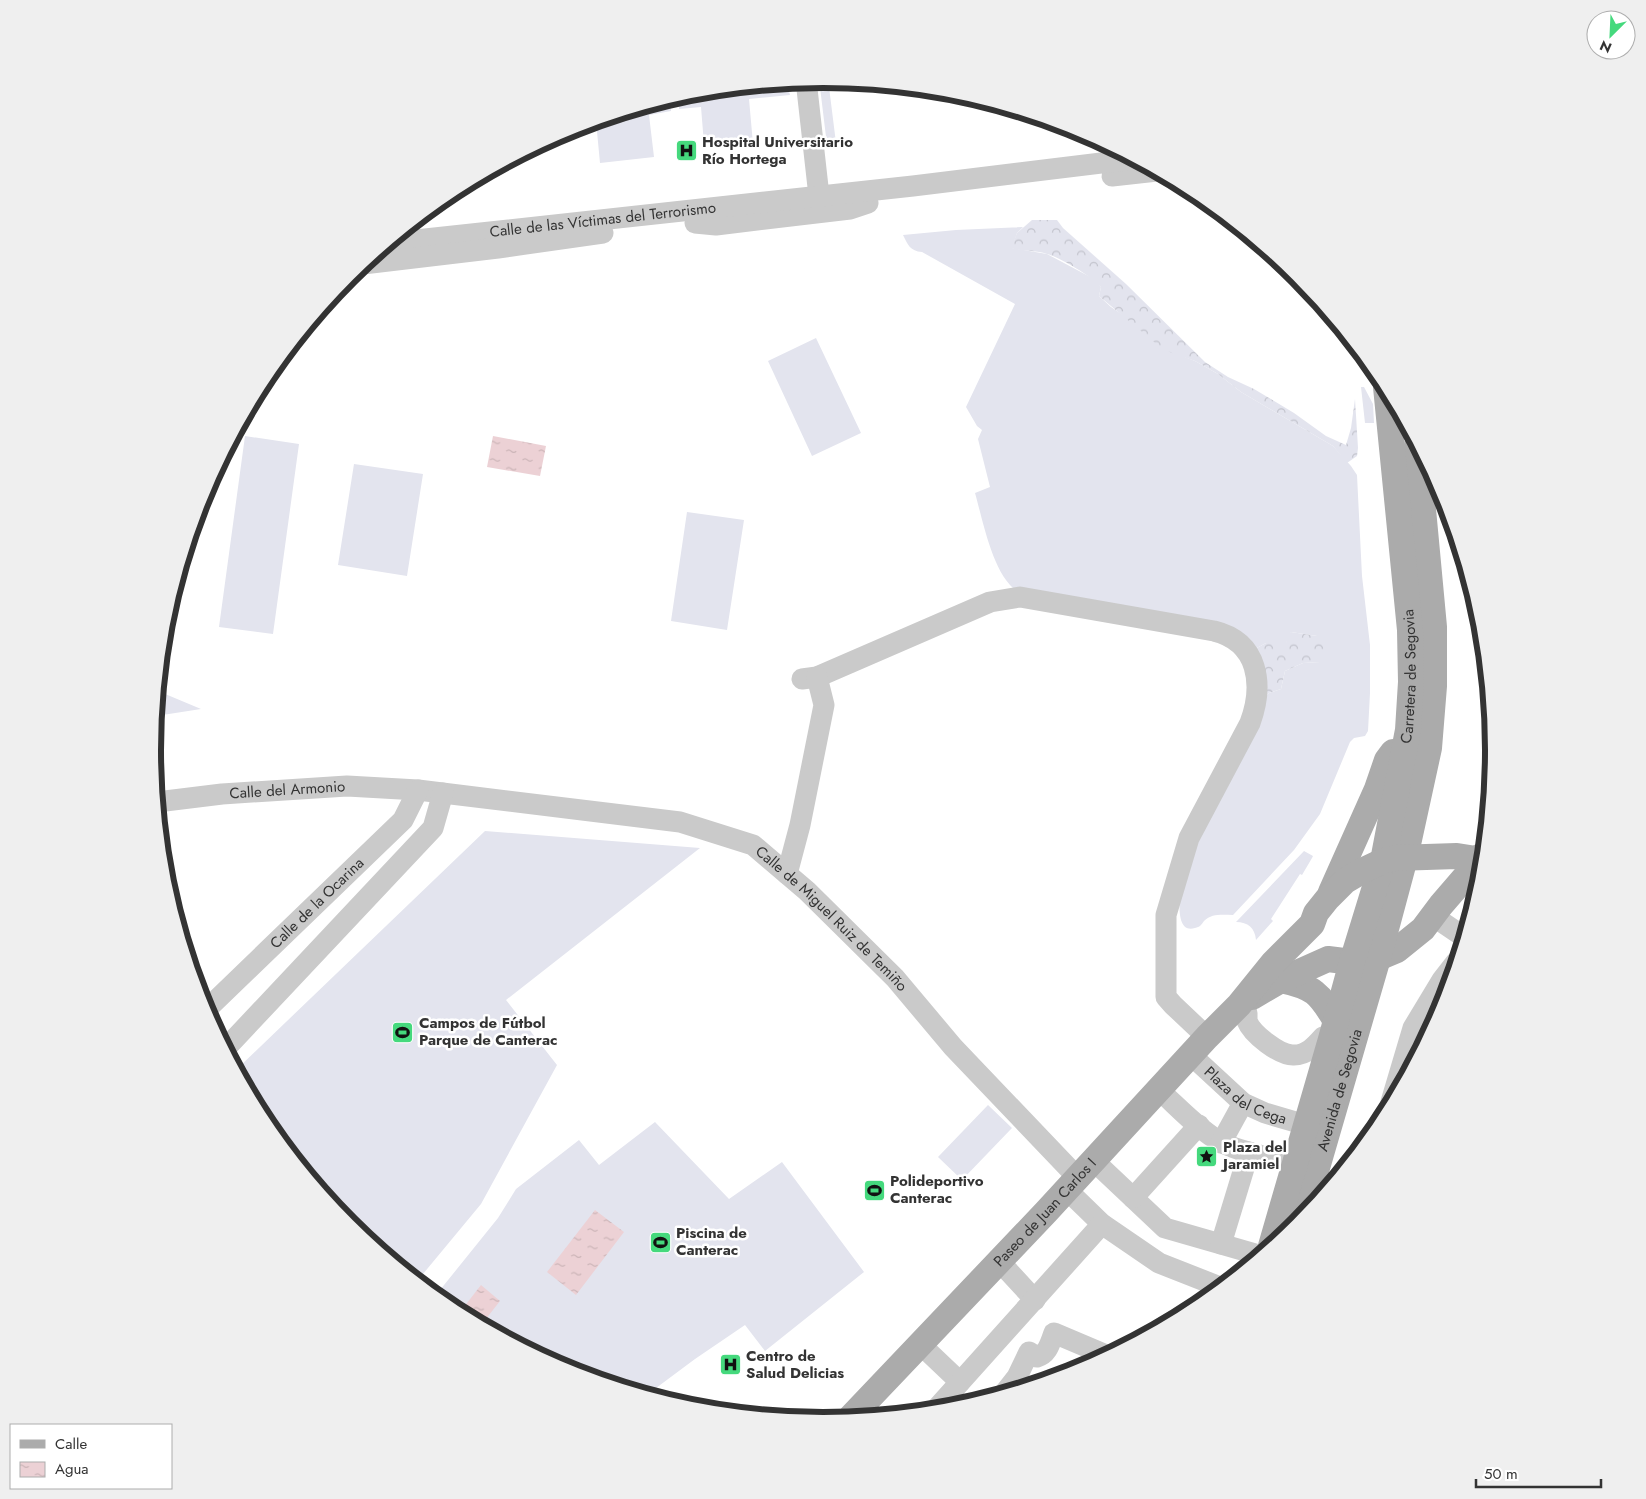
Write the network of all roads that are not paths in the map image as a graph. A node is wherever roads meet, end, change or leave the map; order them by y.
1 (807, 88) edge
2 (1124, 160) edge
3 (1147, 172) edge
4 (818, 196) junction
5 (868, 203) junction
6 (695, 223) junction
7 (399, 242) edge
8 (386, 253) edge
9 (407, 258) junction
10 (376, 262) edge
11 (1388, 406) edge
12 (1418, 460) edge
13 (1408, 730) junction
14 (418, 790) junction
15 (443, 793) junction
16 (163, 801) edge
17 (1415, 812) junction
18 (1472, 857) edge
19 (1404, 859) junction
20 (787, 874) junction
21 (1328, 898) junction
22 (1437, 910) junction
23 (1312, 924) junction
24 (1459, 931) edge
25 (1378, 958) junction
26 (1340, 961) junction
27 (1281, 980) junction
28 (212, 1005) edge
29 (1243, 1009) junction
30 (1429, 1015) edge
31 (1334, 1030) junction
32 (230, 1044) edge
33 (1199, 1046) junction
34 (1400, 1074) edge
35 (1159, 1090) junction
36 (1243, 1103) junction
37 (1198, 1125) junction
38 (1306, 1125) junction
39 (1221, 1143) junction
40 (1249, 1152) junction
41 (1294, 1164) junction
42 (1079, 1176) junction
43 (1133, 1198) junction
44 (1306, 1202) edge
45 (1102, 1224) junction
46 (1274, 1234) edge
47 (1221, 1244) junction
48 (1252, 1253) edge
49 (999, 1261) junction
50 (1213, 1284) edge
51 (1035, 1300) junction
52 (920, 1344) junction
53 (1097, 1351) edge
54 (960, 1382) junction
55 (1012, 1383) edge
56 (946, 1400) edge
57 (858, 1410) edge

1 - 4 street
2 - 4 street, Calle de las Víctimas del Terrorismo
3 - 5 street, Calle de las Víctimas del Terrorismo
4 - 5 street, Calle de las Víctimas del Terrorismo
4 - 6 street, Calle de las Víctimas del Terrorismo
4 - 7 street, Calle de las Víctimas del Terrorismo
5 - 6 street, Calle de las Víctimas del Terrorismo
6 - 9 street, Calle de las Víctimas del Terrorismo
8 - 9 street, Calle de las Víctimas del Terrorismo
9 - 10 street, Calle de las Víctimas del Terrorismo
11 - 13 main road, Carretera de Segovia
12 - 17 main road, Carretera de Segovia
13 - 19 main road, Carretera de Segovia
13 - 21 main road
14 - 15 street, Calle de Miguel Ruiz de Temiño
14 - 16 street, Calle del Armonio
14 - 28 street, Calle de la Ocarina
15 - 20 street, Calle de Miguel Ruiz de Temiño
15 - 32 street
17 - 18 main road
17 - 19 main road, Carretera de Segovia
18 - 19 main road, Paseo de Juan Carlos I
18 - 22 main road, Paseo de Juan Carlos I
19 - 21 main road, Paseo de Juan Carlos I
19 - 22 main road
19 - 25 main road, Carretera de Segovia
19 - 26 main road, Carretera de Segovia
20 - 33 street, Plaza del Cega
20 - 42 street, Calle de Miguel Ruiz de Temiño
21 - 23 main road, Paseo de Juan Carlos I
22 - 24 street
22 - 25 main road, Paseo de Juan Carlos I
23 - 26 main road
23 - 29 main road, Paseo de Juan Carlos I
25 - 26 main road, Paseo de Juan Carlos I
25 - 44 main road, Avenida de Segovia
26 - 27 main road, Paseo de Juan Carlos I
26 - 31 main road, Avenida de Segovia
27 - 29 main road, Paseo de Juan Carlos I
27 - 31 main road, Avenida de Segovia
29 - 31 street
29 - 33 main road, Paseo de Juan Carlos I
30 - 34 street
31 - 38 main road, Avenida de Segovia
33 - 35 main road, Paseo de Juan Carlos I
33 - 36 street, Plaza del Cega
35 - 37 street
35 - 42 main road, Paseo de Juan Carlos I
36 - 38 street, Plaza del Cega
36 - 39 street
37 - 39 street
37 - 43 street
38 - 41 main road, Avenida de Segovia
39 - 40 street
40 - 41 street
40 - 47 street
41 - 46 main road, Avenida de Segovia
42 - 43 street
42 - 45 street
42 - 49 main road, Paseo de Juan Carlos I
43 - 47 street
45 - 50 street
45 - 51 street
47 - 48 street
49 - 51 street
49 - 52 main road, Paseo de Juan Carlos I
51 - 54 street
52 - 54 street
52 - 57 main road, Paseo de Juan Carlos I
53 - 55 street
54 - 56 street

